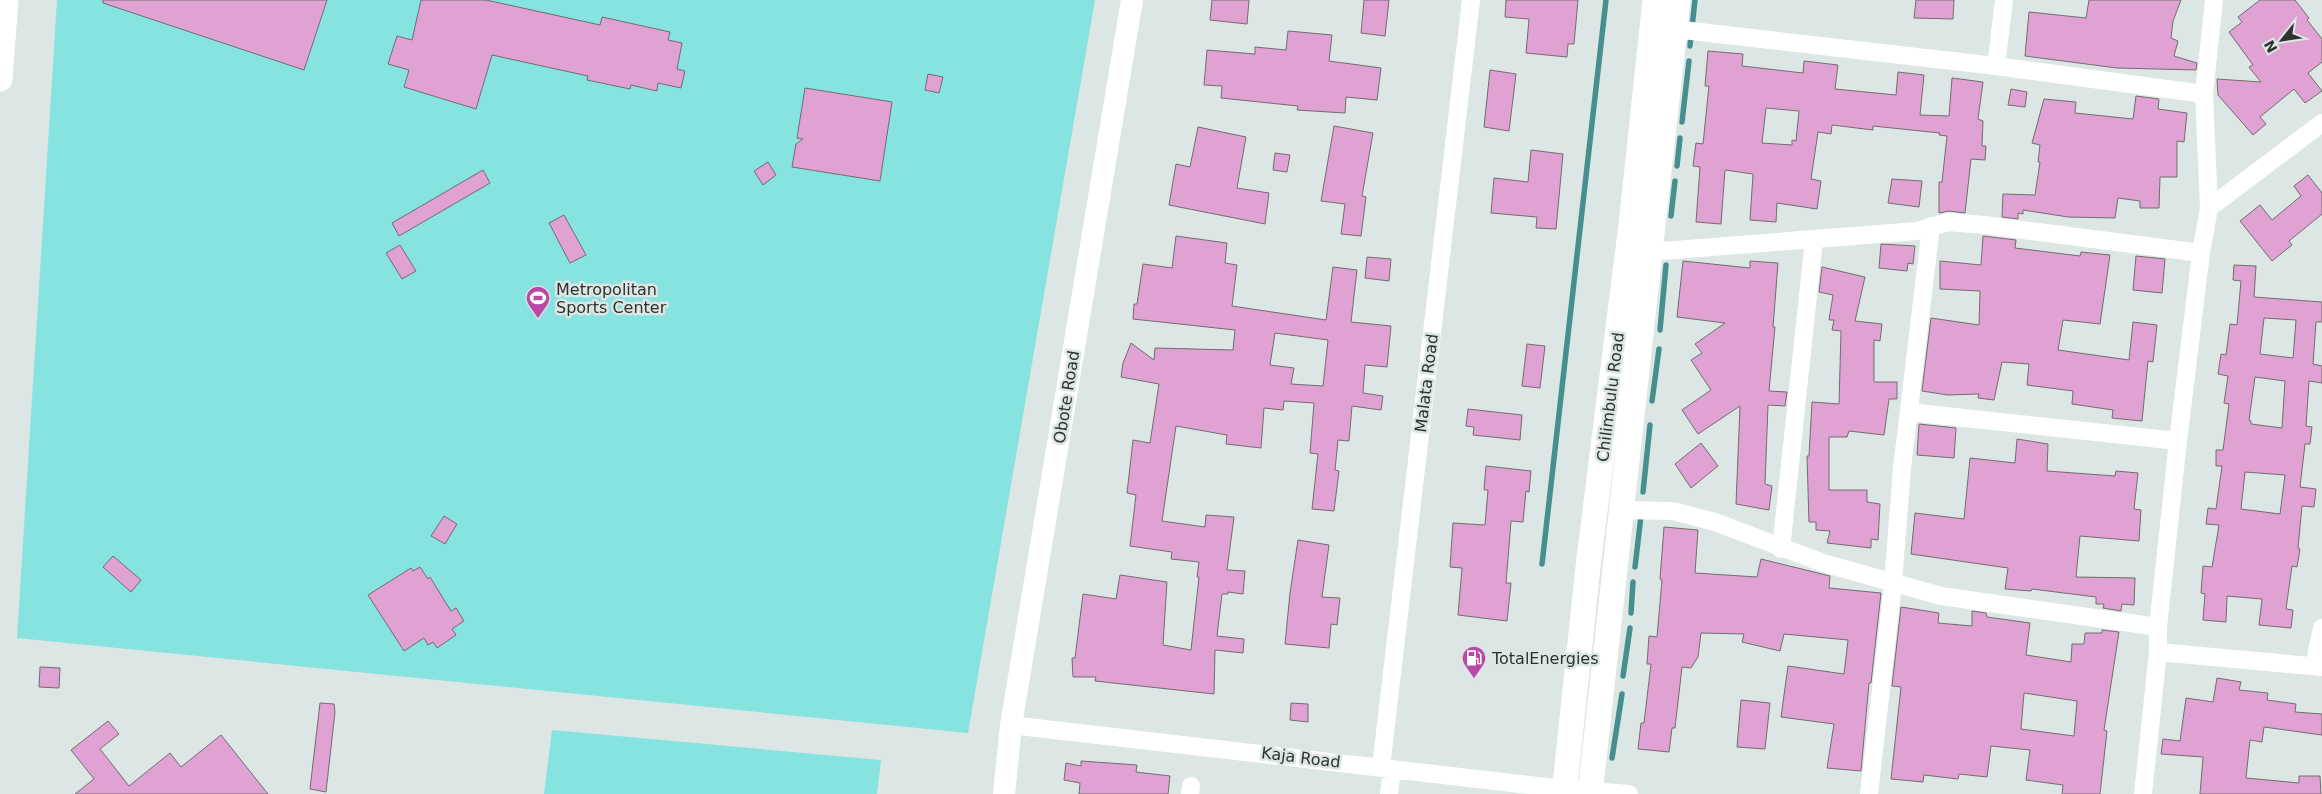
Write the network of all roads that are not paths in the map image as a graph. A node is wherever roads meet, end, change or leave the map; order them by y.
1 (6, 0) edge
2 (1132, 0) edge
3 (1471, 0) edge
4 (1655, 0) edge
5 (1678, 0) edge
6 (2004, 0) edge
7 (2214, 0) edge
8 (1674, 29) junction
9 (1996, 66) junction
10 (0, 79) edge
11 (2204, 94) junction
12 (2322, 123) edge
13 (2209, 208) junction
14 (1931, 226) junction
15 (1814, 239) junction
16 (1649, 252) junction
17 (2201, 253) junction
18 (1909, 412) junction
19 (2178, 441) junction
20 (1620, 510) junction
21 (1781, 549) junction
22 (1893, 584) junction
23 (2158, 627) junction
24 (2322, 628) edge
25 (2158, 652) junction
26 (2318, 667) edge
27 (1011, 725) junction
28 (1387, 768) junction
29 (1564, 792) edge
30 (1590, 792) edge
31 (1004, 794) edge
32 (1389, 794) edge
33 (1629, 794) edge
34 (1869, 794) edge
35 (2143, 794) edge

1 - 10 main road
2 - 27 street, Obote Road
3 - 28 street, Malata Road
4 - 29 main road, Chilimbulu Road
5 - 8 main road, Chilimbulu Road
6 - 9 street
7 - 11 street
8 - 9 street
8 - 16 main road, Chilimbulu Road
9 - 11 street
11 - 13 street
12 - 13 street
13 - 17 street
14 - 15 street
14 - 17 street
14 - 18 street
15 - 16 street
15 - 21 street
16 - 20 main road, Chilimbulu Road
17 - 19 street
18 - 19 street
18 - 22 street
19 - 23 street
20 - 21 street
20 - 30 main road, Chilimbulu Road
21 - 22 street
22 - 23 street
22 - 34 street
23 - 25 street
24 - 26 street
25 - 26 street
25 - 35 street
27 - 28 street, Kaja Road
27 - 31 street, Obote Road
28 - 29 street, Kaja Road
28 - 32 street, Malata Road
29 - 30 street, Kaja Road
30 - 33 street, Kaja Road

